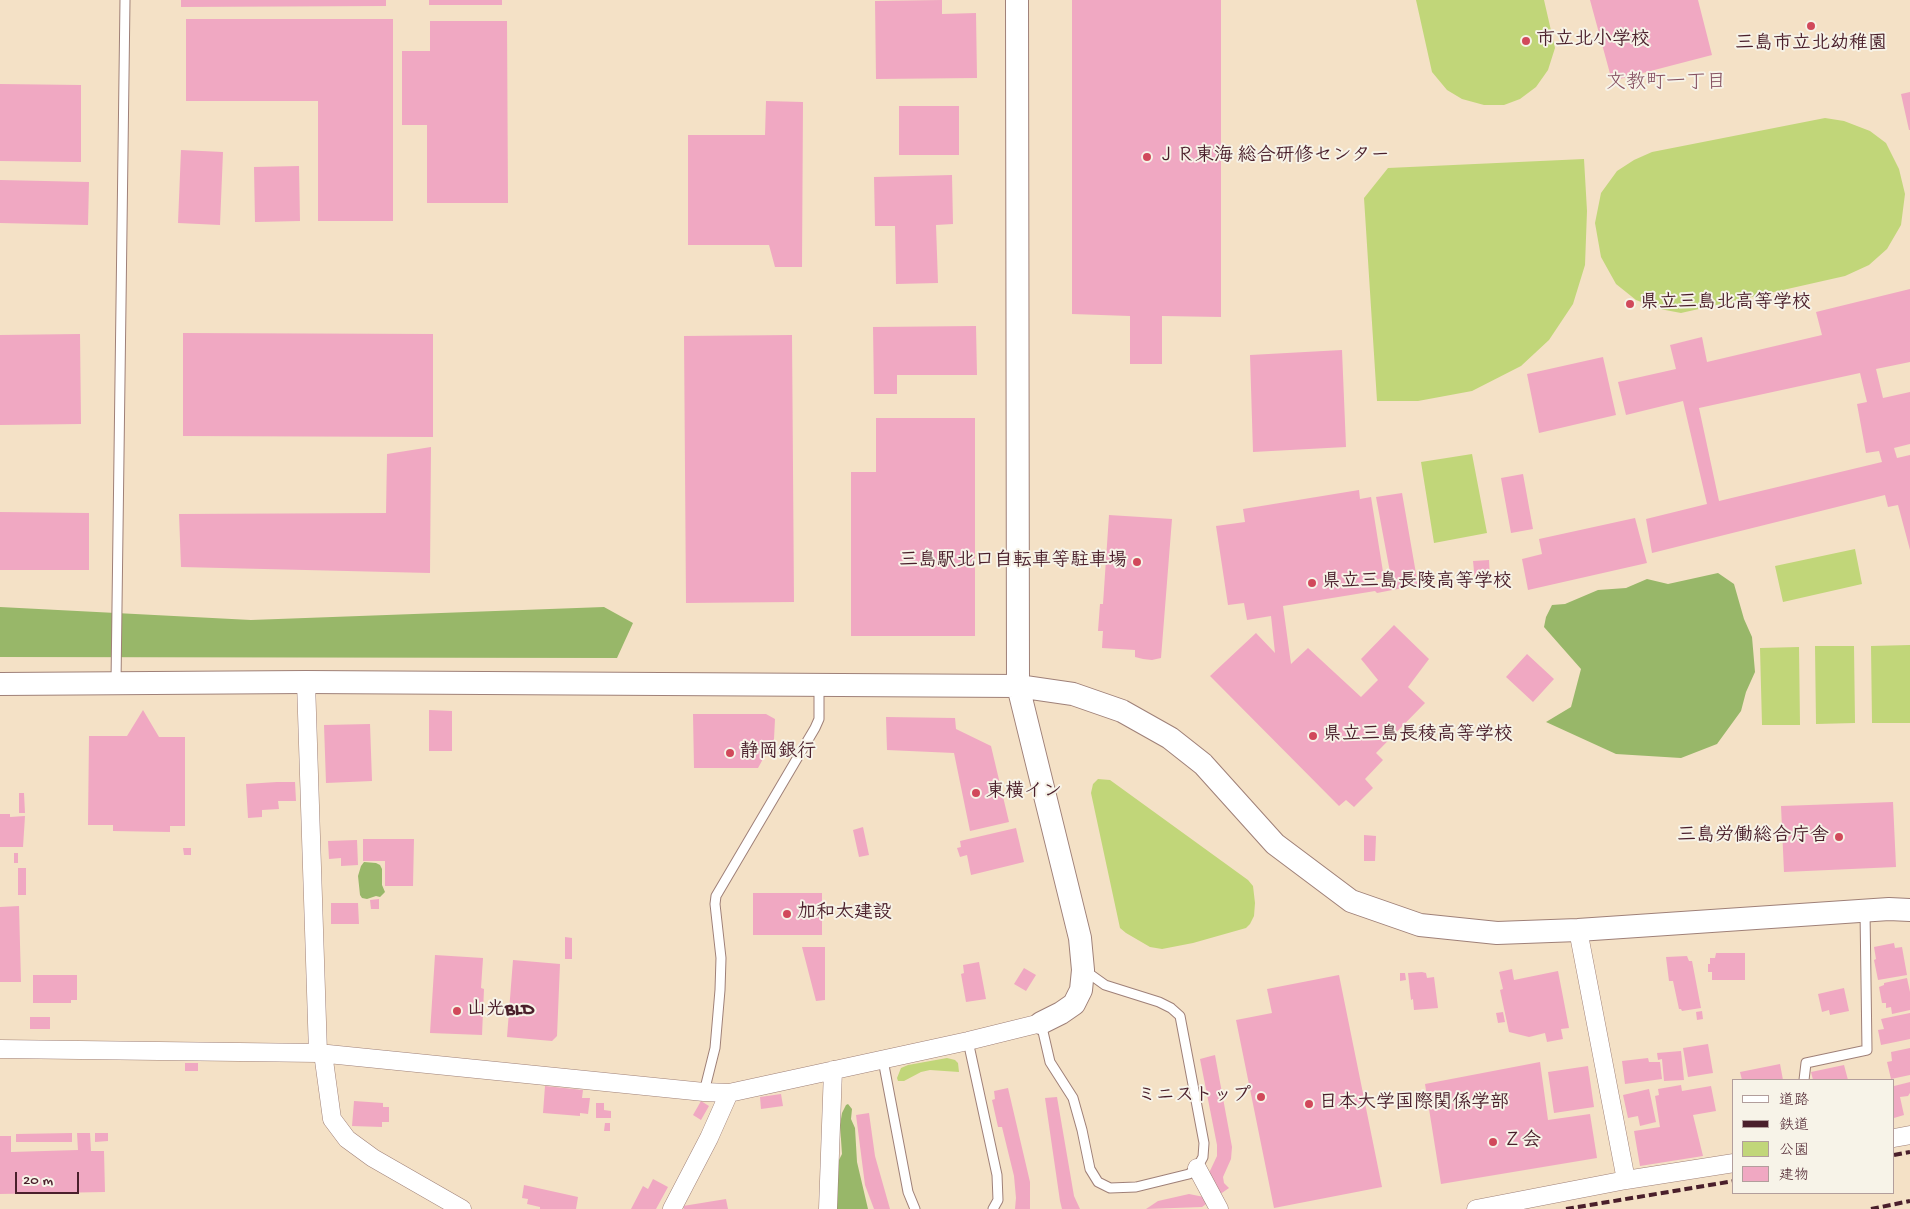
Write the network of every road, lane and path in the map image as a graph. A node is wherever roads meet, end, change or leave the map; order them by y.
1 (125, 0) edge
2 (1017, 0) edge
3 (306, 682) junction
4 (116, 683) junction
5 (0, 684) edge
6 (820, 684) junction
7 (1018, 686) junction
8 (1865, 910) junction
9 (1910, 910) edge
10 (1578, 930) junction
11 (1083, 970) junction
12 (1041, 1022) junction
13 (968, 1041) junction
14 (0, 1049) edge
15 (320, 1053) junction
16 (883, 1060) junction
17 (833, 1070) junction
18 (1804, 1079) edge
19 (704, 1092) junction
20 (729, 1093) junction
21 (1910, 1135) edge
22 (1895, 1138) edge
23 (1732, 1163) edge
24 (1197, 1168) junction
25 (1626, 1180) junction
26 (462, 1209) edge
27 (672, 1209) edge
28 (828, 1209) edge
29 (915, 1209) edge
30 (993, 1209) edge
31 (1220, 1209) edge
32 (1476, 1209) edge

1 - 4 lane
2 - 7 street
3 - 4 street
3 - 6 street
3 - 15 street
4 - 5 street
6 - 7 street
6 - 19 lane
7 - 10 street
7 - 11 street
8 - 9 street
8 - 10 street
8 - 18 lane
10 - 25 street
11 - 12 street
11 - 24 lane
12 - 13 street
12 - 24 lane
13 - 16 street
13 - 30 lane
14 - 15 street
15 - 19 street
15 - 26 street
16 - 17 street
16 - 29 lane
17 - 20 street
17 - 28 street
19 - 20 street
20 - 27 street
21 - 22 street
23 - 25 street
24 - 31 street
25 - 32 street

